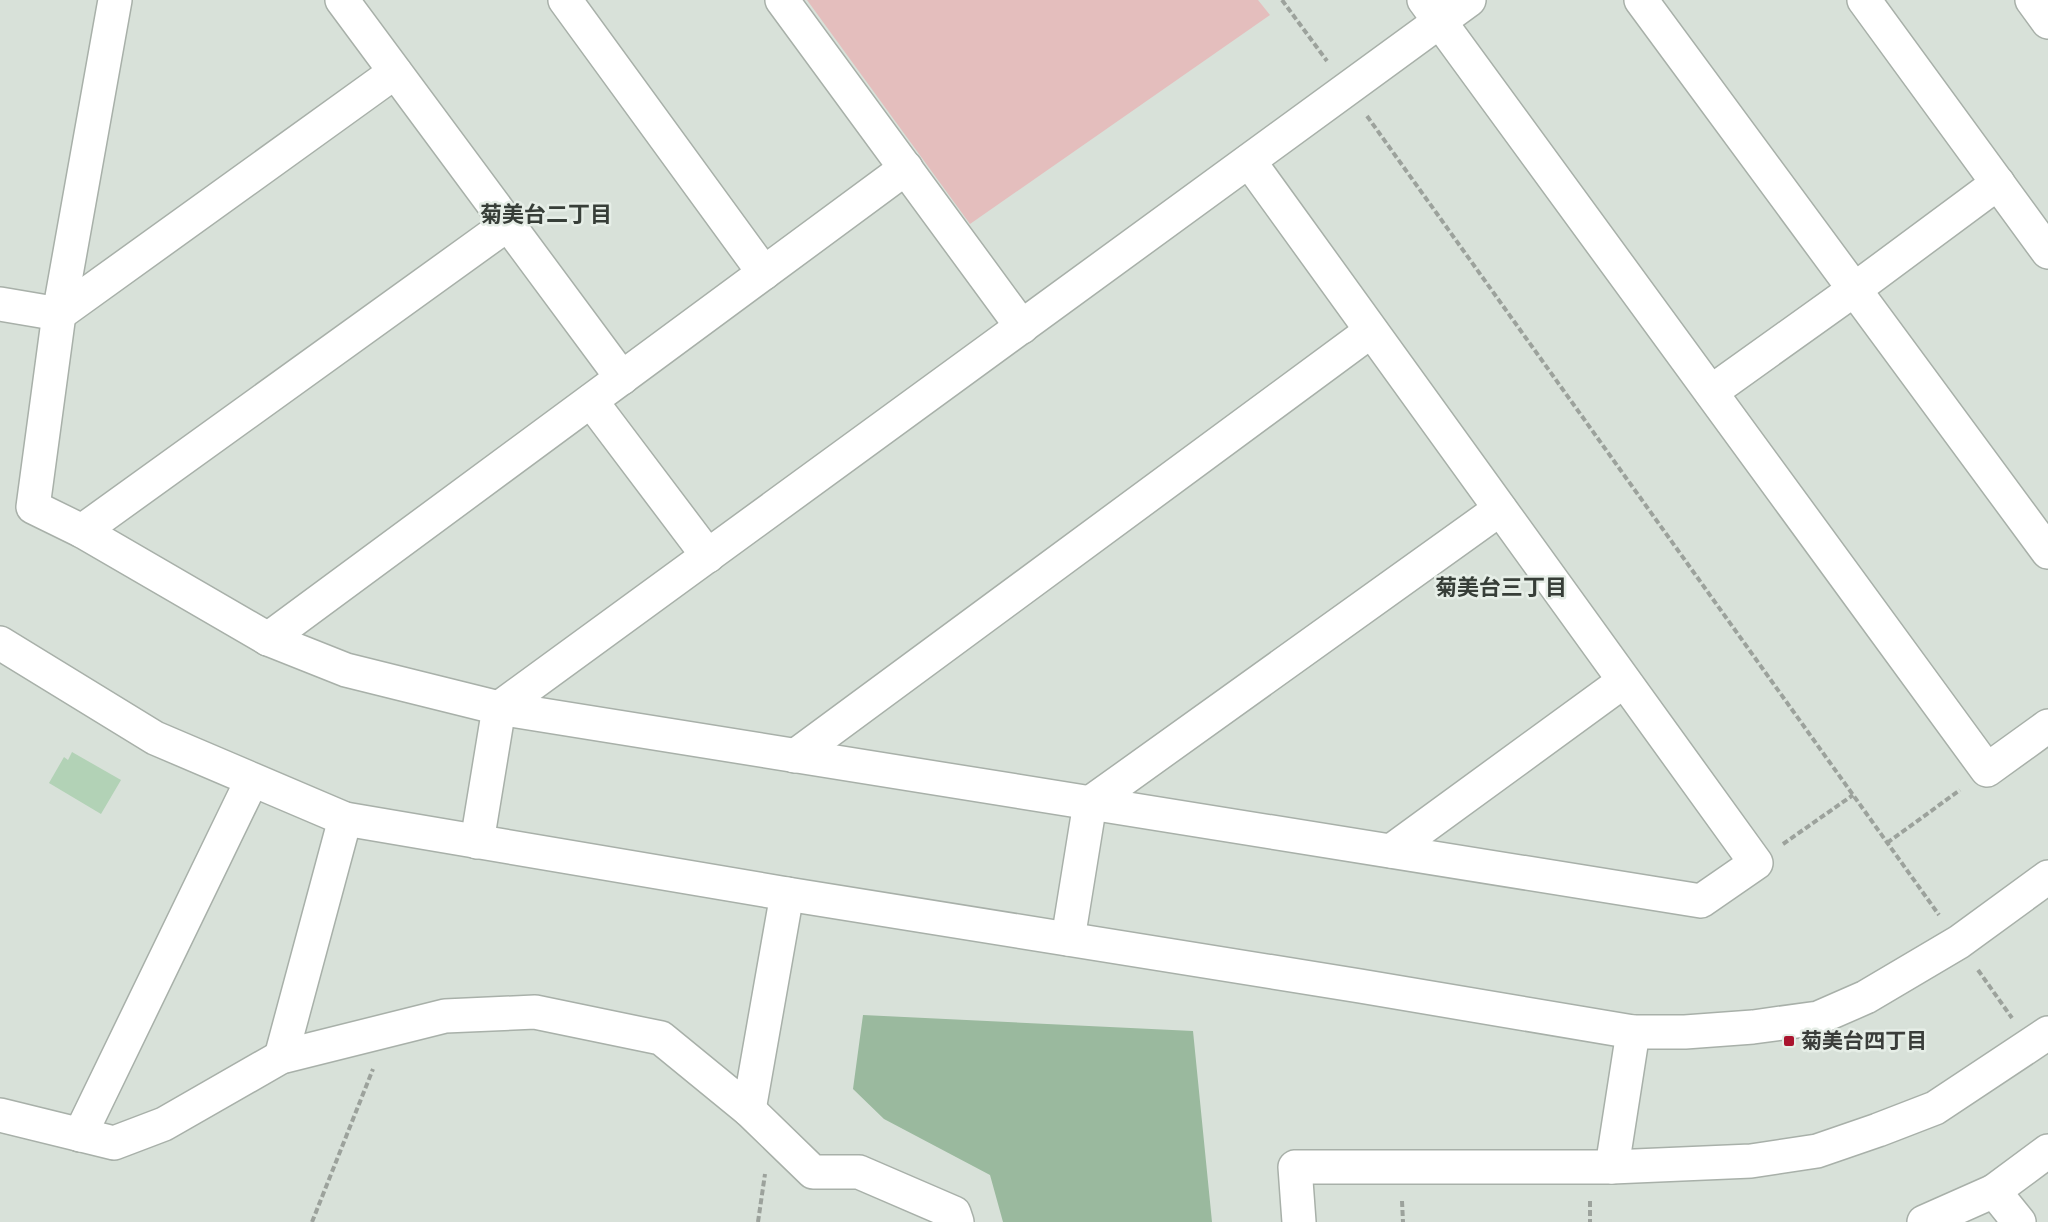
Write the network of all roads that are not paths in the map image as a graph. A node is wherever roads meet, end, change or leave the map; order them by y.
1 (115, 0) edge
2 (342, 0) edge
3 (565, 0) edge
4 (782, 0) edge
5 (1469, 0) edge
6 (1641, 0) edge
7 (1864, 0) edge
8 (2032, 0) edge
9 (1432, 11) edge
10 (2048, 22) edge
11 (395, 72) junction
12 (1249, 161) junction
13 (906, 168) junction
14 (1998, 183) junction
15 (508, 224) junction
16 (2048, 252) edge
17 (764, 273) junction
18 (1855, 289) junction
19 (0, 304) edge
20 (59, 314) junction
21 (1022, 327) junction
22 (1371, 331) junction
23 (622, 378) junction
24 (1711, 392) junction
25 (591, 400) junction
26 (1500, 509) junction
27 (82, 531) junction
28 (2048, 552) edge
29 (708, 556) junction
30 (268, 639) junction
31 (0, 643) edge
32 (1624, 681) junction
33 (499, 708) junction
34 (2048, 726) edge
35 (795, 756) junction
36 (252, 780) junction
37 (1090, 803) junction
38 (345, 819) junction
39 (477, 842) junction
40 (1391, 851) junction
41 (2048, 877) edge
42 (787, 894) junction
43 (1068, 939) junction
44 (1633, 1032) junction
45 (2042, 1049) edge
46 (280, 1057) junction
47 (0, 1115) edge
48 (760, 1121) junction
49 (80, 1135) junction
50 (2048, 1150) edge
51 (1612, 1167) junction
52 (1994, 1191) junction
53 (957, 1222) edge
54 (1299, 1222) edge
55 (1924, 1222) edge
56 (2019, 1222) edge

1 - 20 street
2 - 11 street
3 - 17 street
4 - 13 street
5 - 9 street
6 - 18 street
7 - 14 street
8 - 10 street
9 - 12 street
9 - 24 street
11 - 15 street
11 - 20 street
12 - 21 street
12 - 22 street
13 - 17 street
13 - 21 street
14 - 16 street
14 - 18 street
15 - 23 street
15 - 27 street
17 - 23 street
18 - 24 street
18 - 28 street
19 - 20 street
20 - 27 street
21 - 29 street
22 - 26 street
22 - 35 street
23 - 25 street
24 - 34 street
25 - 29 street
25 - 30 street
26 - 32 street
26 - 37 street
27 - 30 street
29 - 33 street
30 - 33 street
31 - 36 street
32 - 40 street
32 - 40 street
33 - 35 street
33 - 39 street
35 - 37 street
36 - 38 street
36 - 49 street
37 - 40 street
37 - 43 street
38 - 39 street
38 - 46 street
39 - 42 street
41 - 44 street
42 - 43 street
42 - 48 street
43 - 44 street
44 - 51 street
45 - 51 street
46 - 48 street
46 - 49 street
47 - 49 street
48 - 53 street
50 - 52 street
51 - 54 street
52 - 55 street
52 - 56 street

